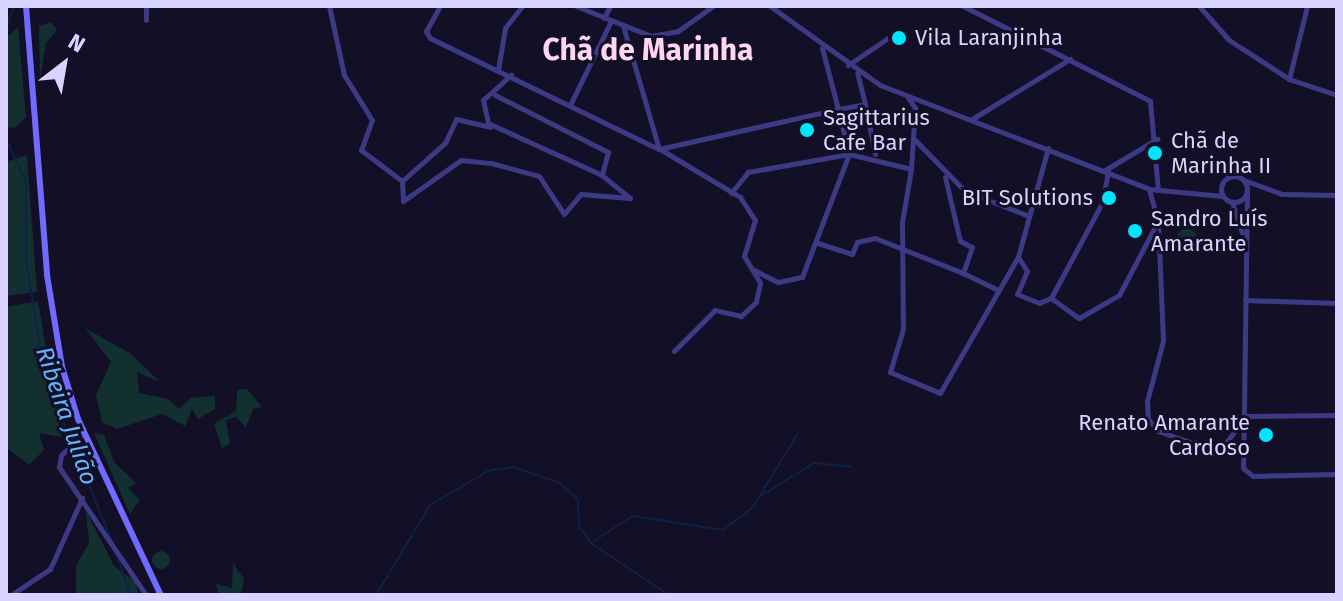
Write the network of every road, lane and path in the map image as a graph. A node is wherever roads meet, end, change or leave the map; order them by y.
1 (26, 6) edge
2 (146, 6) edge
3 (329, 6) edge
4 (440, 6) edge
5 (522, 6) edge
6 (576, 6) edge
7 (610, 6) edge
8 (713, 6) edge
9 (770, 6) edge
10 (963, 6) edge
11 (1199, 6) edge
12 (1307, 6) edge
13 (604, 18) junction
14 (146, 20) dead end
15 (611, 21) junction
16 (623, 26) junction
17 (897, 32) dead end
18 (821, 47) junction
19 (1070, 59) junction
20 (848, 65) junction
21 (498, 70) junction
22 (857, 72) junction
23 (511, 75) junction
24 (1289, 79) junction
25 (495, 95) junction
26 (907, 95) junction
27 (1337, 95) edge
28 (571, 103) junction
29 (865, 104) junction
30 (838, 109) junction
31 (971, 120) junction
32 (649, 121) junction
33 (496, 129) junction
34 (636, 137) junction
35 (1157, 139) junction
36 (915, 140) junction
37 (1048, 148) junction
38 (659, 149) junction
39 (849, 154) junction
40 (875, 155) junction
41 (911, 169) junction
42 (1106, 171) junction
43 (602, 175) junction
44 (945, 177) junction
45 (1153, 178) junction
46 (1244, 180) junction
47 (402, 181) junction
48 (1147, 188) junction
49 (1158, 191) junction
50 (731, 193) junction
51 (1247, 193) junction
52 (1337, 195) edge
53 (1223, 196) junction
54 (1232, 202) junction
55 (1029, 216) junction
56 (1158, 221) junction
57 (1244, 241) junction
58 (818, 243) junction
59 (902, 246) junction
60 (1018, 257) junction
61 (754, 270) junction
62 (963, 273) junction
63 (998, 290) junction
64 (1051, 298) junction
65 (1245, 300) junction
66 (1337, 303) edge
67 (674, 351) dead end
68 (1337, 415) edge
69 (1246, 416) junction
70 (84, 433) junction
71 (1337, 474) edge
72 (82, 498) junction
73 (11, 595) edge
74 (146, 595) edge
75 (161, 595) edge

1 - 70 main road
2 - 14 street
3 - 47 street
4 - 21 street
5 - 21 street
6 - 13 street
7 - 13 street
8 - 16 street
9 - 18 street
10 - 19 street
11 - 24 street
12 - 24 street
13 - 15 street
15 - 16 street
15 - 28 street
16 - 32 street
17 - 20 street
18 - 20 street
18 - 30 street
19 - 31 street
19 - 35 street
20 - 22 street
21 - 23 street
22 - 26 street
22 - 29 street
23 - 25 street
23 - 28 street
24 - 27 street
25 - 33 street
25 - 43 street
26 - 31 street
26 - 36 street
28 - 34 street
29 - 30 street
29 - 40 street
30 - 38 street
30 - 39 street
31 - 37 street
32 - 34 street
32 - 38 street
33 - 43 street
33 - 47 street
34 - 38 street
35 - 42 street
35 - 45 street
36 - 41 street
36 - 44 street
37 - 42 street
37 - 55 street
38 - 50 street
39 - 40 street
39 - 50 street
39 - 58 street
40 - 41 street
41 - 59 street
42 - 48 street
42 - 64 street
43 - 47 street
44 - 55 street
44 - 62 street
45 - 48 street
45 - 49 street
46 - 51 street
46 - 52 street
46 - 53 street
48 - 49 street
48 - 56 street
49 - 53 street
50 - 61 street
51 - 54 street
51 - 57 street
53 - 54 street
54 - 57 street
55 - 60 street
56 - 64 street
56 - 69 street
57 - 65 street
58 - 59 street
58 - 61 street
59 - 62 street
59 - 63 street
60 - 63 street
60 - 64 street
61 - 67 street
62 - 63 street
65 - 66 street
65 - 69 street
68 - 69 street
69 - 71 street
70 - 72 street
70 - 75 main road
72 - 73 street
72 - 74 street

